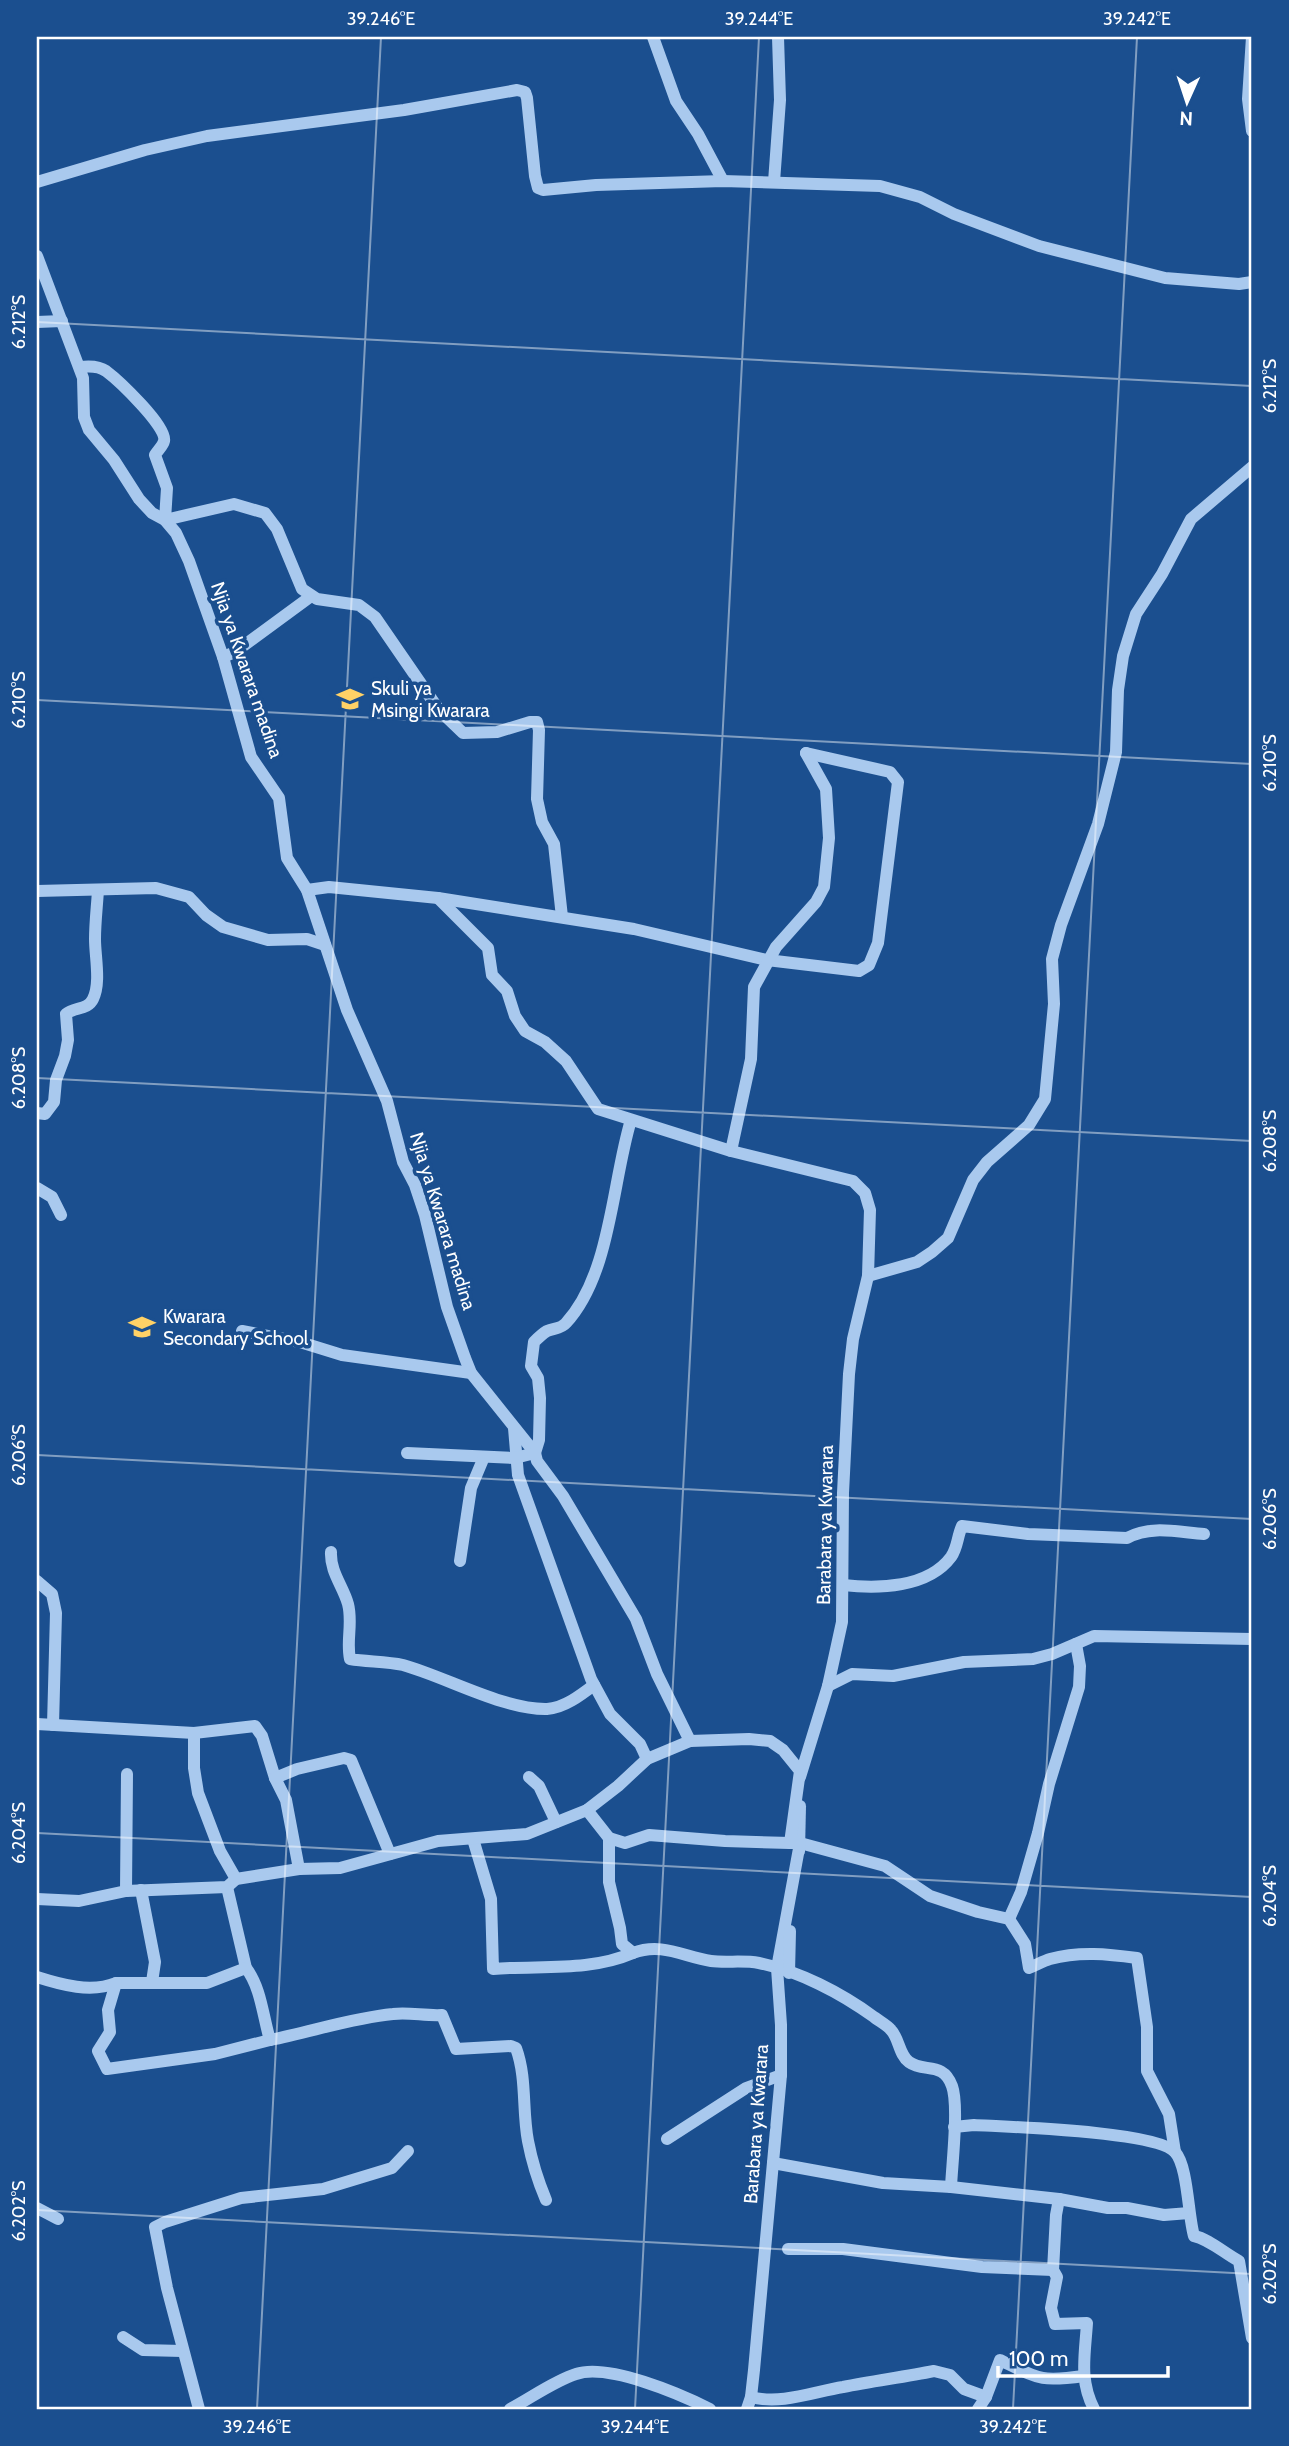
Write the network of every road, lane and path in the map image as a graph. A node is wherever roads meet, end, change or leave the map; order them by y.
1 (653, 37) edge
2 (778, 37) edge
3 (1252, 37) edge
4 (1252, 131) edge
5 (723, 181) junction
6 (37, 182) edge
7 (774, 182) junction
8 (37, 256) edge
9 (1252, 282) edge
10 (62, 321) junction
11 (37, 322) edge
12 (80, 367) junction
13 (1252, 467) edge
14 (165, 520) junction
15 (310, 597) junction
16 (223, 657) junction
17 (98, 890) junction
18 (307, 890) junction
19 (37, 891) edge
20 (438, 898) junction
21 (562, 917) junction
22 (326, 945) junction
23 (767, 960) junction
24 (37, 1113) edge
25 (631, 1120) junction
26 (731, 1150) junction
27 (37, 1188) edge
28 (61, 1215) dead end
29 (868, 1276) junction
30 (242, 1331) dead end
31 (471, 1373) junction
32 (514, 1428) junction
33 (535, 1452) junction
34 (407, 1453) dead end
35 (484, 1457) junction
36 (515, 1458) junction
37 (1203, 1534) dead end
38 (331, 1552) dead end
39 (460, 1561) dead end
40 (37, 1581) edge
41 (842, 1585) junction
42 (1252, 1639) edge
43 (1076, 1644) junction
44 (594, 1685) junction
45 (828, 1686) junction
46 (37, 1724) edge
47 (53, 1725) junction
48 (194, 1733) junction
49 (690, 1741) junction
50 (647, 1759) junction
51 (800, 1771) junction
52 (127, 1773) dead end
53 (529, 1777) dead end
54 (275, 1778) junction
55 (587, 1810) junction
56 (556, 1822) junction
57 (609, 1838) junction
58 (473, 1839) junction
59 (795, 1843) junction
60 (390, 1854) junction
61 (299, 1869) junction
62 (232, 1883) junction
63 (141, 1890) junction
64 (126, 1891) junction
65 (37, 1899) edge
66 (1009, 1919) junction
67 (633, 1953) junction
68 (246, 1968) junction
69 (783, 1971) junction
70 (37, 1977) edge
71 (152, 1982) junction
72 (116, 1983) junction
73 (270, 2040) junction
74 (781, 2075) junction
75 (954, 2127) junction
76 (667, 2139) dead end
77 (408, 2151) dead end
78 (1175, 2151) junction
79 (774, 2163) junction
80 (951, 2187) junction
81 (1059, 2199) junction
82 (546, 2200) dead end
83 (37, 2208) edge
84 (1189, 2213) junction
85 (58, 2219) dead end
86 (789, 2249) dead end
87 (1238, 2261) junction
88 (1053, 2270) junction
89 (1252, 2274) edge
90 (123, 2337) dead end
91 (1252, 2339) edge
92 (182, 2351) junction
93 (1084, 2376) junction
94 (986, 2397) junction
95 (749, 2403) edge
96 (199, 2409) edge
97 (510, 2409) edge
98 (710, 2409) edge
99 (978, 2409) edge
100 (1094, 2409) edge

1 - 5 street
2 - 7 street
3 - 4 street
5 - 6 street
5 - 7 street
7 - 9 street
8 - 10 street, Njia ya Kwarara madina
10 - 11 street
10 - 12 street, Njia ya Kwarara madina
12 - 14 street, Njia ya Kwarara madina
12 - 14 street
13 - 29 street
14 - 15 street
14 - 16 street, Njia ya Kwarara madina
15 - 16 street
15 - 21 street
16 - 18 street, Njia ya Kwarara madina
17 - 19 street
17 - 22 street
17 - 24 street
18 - 20 street
18 - 22 street, Njia ya Kwarara madina
20 - 21 street
20 - 25 street, Barabara ya Kwarara
21 - 23 street
22 - 31 street, Njia ya Kwarara madina
23 - 23 street
23 - 26 street
25 - 26 street, Barabara ya Kwarara
25 - 33 street
26 - 29 street, Barabara ya Kwarara
27 - 28 street
29 - 41 street, Barabara ya Kwarara
30 - 31 street
31 - 32 street
32 - 33 street
32 - 36 street
33 - 36 street
33 - 49 street
34 - 35 street
35 - 36 street
35 - 39 street
36 - 44 street
37 - 41 street
38 - 44 street
40 - 47 street
41 - 45 street, Barabara ya Kwarara
42 - 43 street
43 - 45 street
43 - 66 street
44 - 50 street
45 - 51 street, Barabara ya Kwarara
46 - 47 street
47 - 48 street
48 - 54 street
48 - 62 street
49 - 50 street
49 - 51 street
50 - 55 street
51 - 59 street, Barabara ya Kwarara
52 - 64 street
53 - 56 street
54 - 60 street
54 - 61 street
55 - 56 street
55 - 57 street
56 - 58 street
57 - 59 street
57 - 67 street
58 - 60 street
58 - 67 street
59 - 66 street
59 - 69 street, Barabara ya Kwarara
60 - 61 street
61 - 62 street
62 - 63 street
62 - 68 street
63 - 64 street
63 - 71 street
64 - 65 street
66 - 78 street
67 - 69 street
68 - 71 street
68 - 73 street
69 - 74 street, Barabara ya Kwarara
69 - 75 street
70 - 72 street
71 - 72 street
72 - 73 street
73 - 82 street
74 - 76 street
74 - 79 street, Barabara ya Kwarara
75 - 78 street
75 - 80 street
77 - 92 street
78 - 84 street
79 - 80 street
79 - 95 street, Barabara ya Kwarara
80 - 81 street
81 - 84 street
81 - 88 street
83 - 85 street
84 - 87 street
86 - 88 street
87 - 89 street
87 - 91 street
88 - 93 street
90 - 92 street
92 - 96 street
93 - 94 street
93 - 100 street
94 - 95 street
94 - 99 street
97 - 98 street

